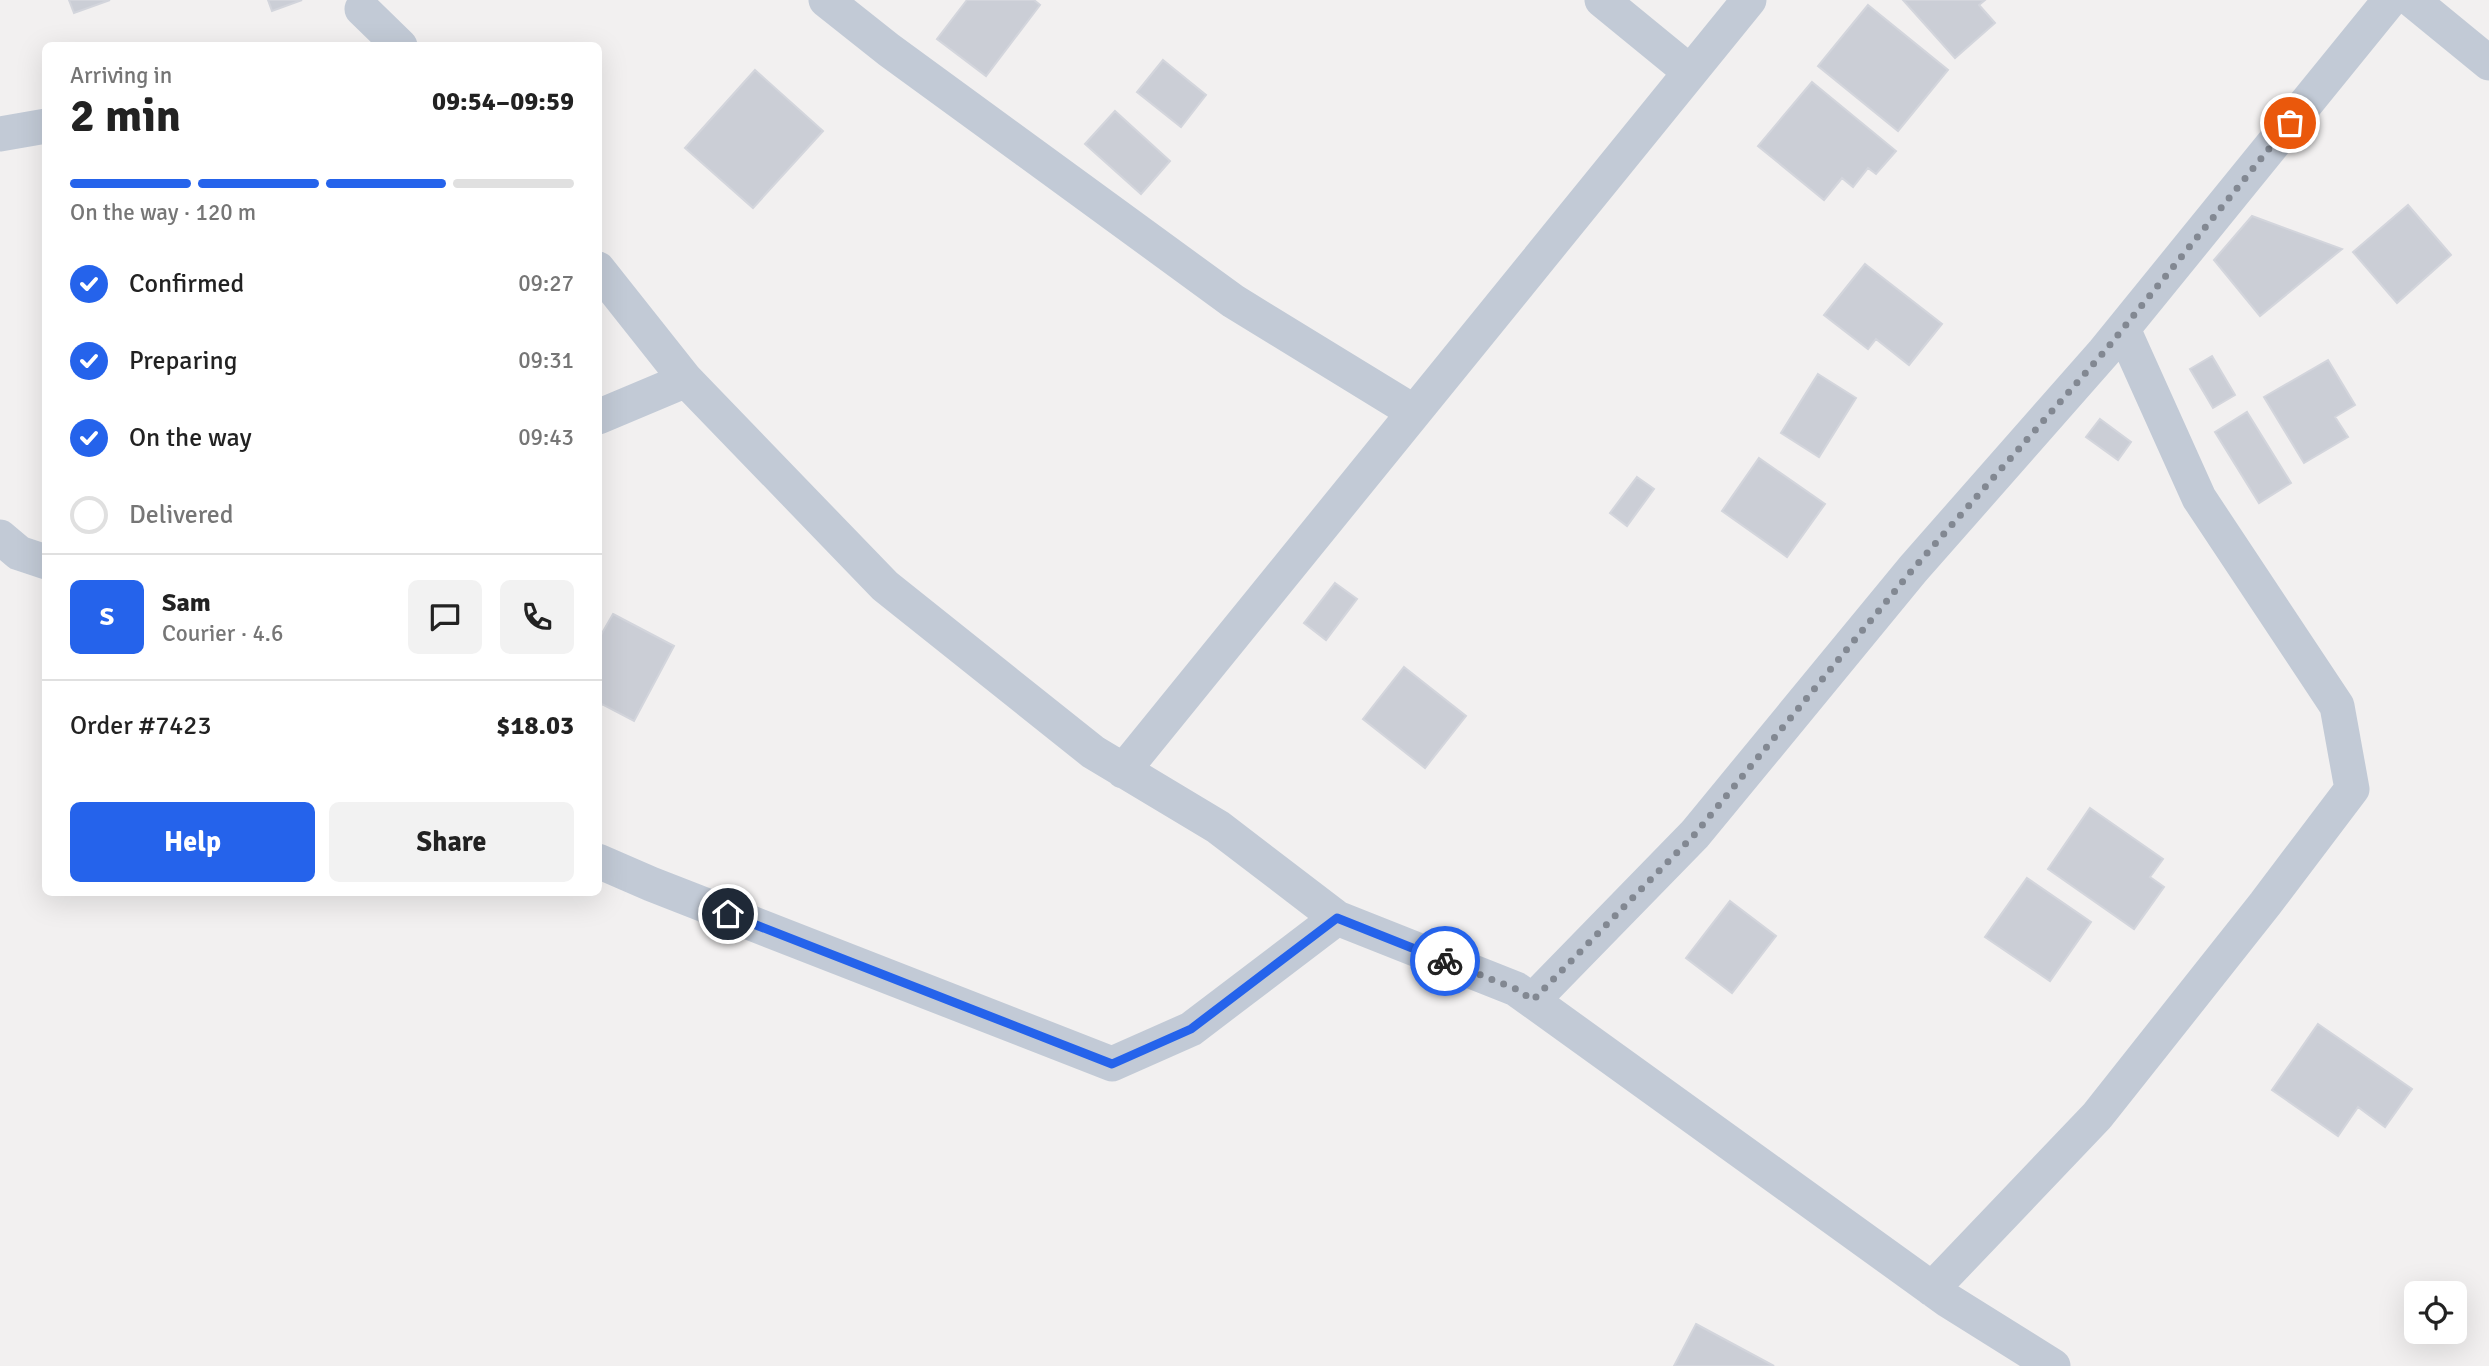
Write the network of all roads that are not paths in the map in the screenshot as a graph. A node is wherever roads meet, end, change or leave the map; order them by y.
1 (826, 0) edge
2 (1602, 0) edge
3 (1749, 0) edge
4 (2390, 0) edge
5 (2412, 0) edge
6 (359, 4) edge
7 (364, 42) edge
8 (396, 42) edge
9 (2489, 64) edge
10 (1690, 72) junction
11 (42, 127) edge
12 (0, 134) edge
13 (602, 274) edge
14 (2123, 329) junction
15 (686, 380) junction
16 (1414, 412) junction
17 (602, 415) edge
18 (0, 537) edge
19 (42, 561) edge
20 (1123, 771) junction
21 (602, 863) edge
22 (1337, 918) junction
23 (1533, 1000) junction
24 (1932, 1289) junction
25 (2053, 1366) edge

1 - 16 street
2 - 10 street
3 - 10 street
4 - 14 street
5 - 9 street
6 - 7 street
6 - 8 street
10 - 16 street
11 - 12 street
13 - 15 street
14 - 23 street
14 - 24 street
15 - 17 street
15 - 20 street
16 - 20 street
18 - 19 street
20 - 22 street
21 - 22 street
22 - 23 street
23 - 24 street
24 - 25 street

